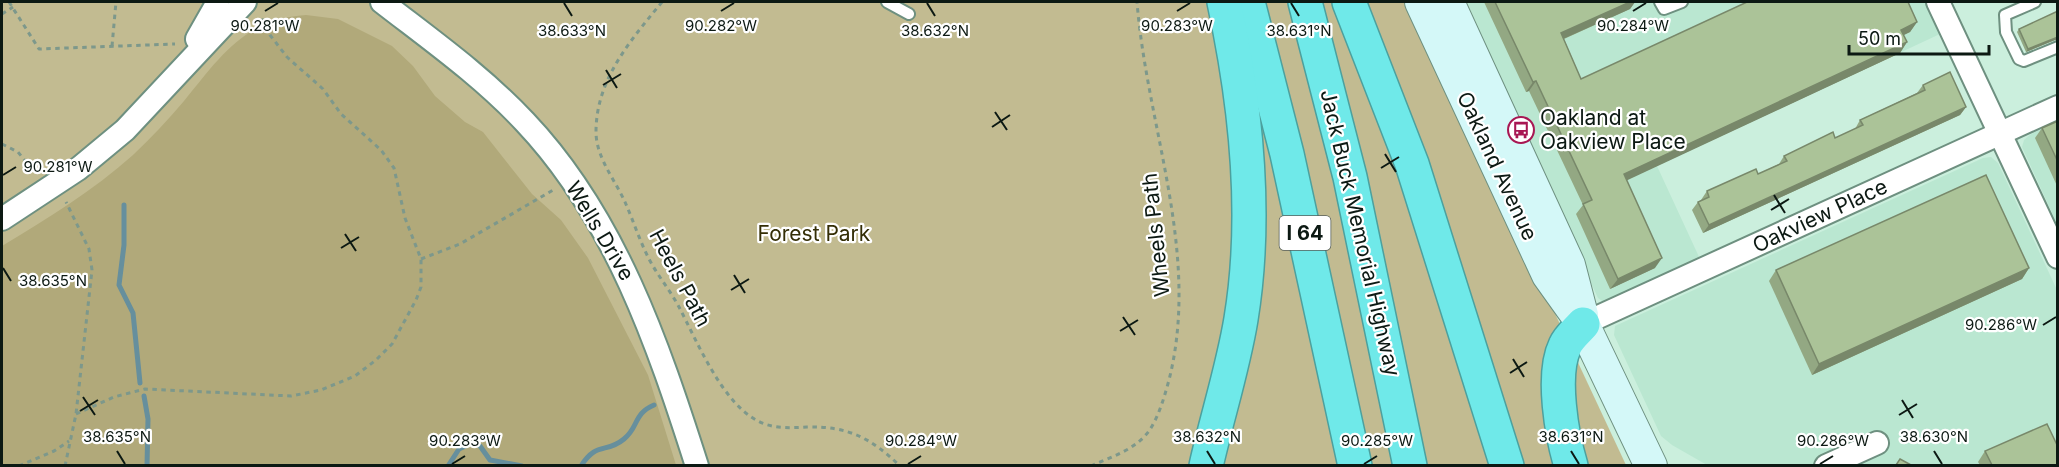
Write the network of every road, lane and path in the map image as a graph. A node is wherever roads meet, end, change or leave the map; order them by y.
1 (9, 2) edge
2 (116, 2) edge
3 (218, 2) edge
4 (227, 2) edge
5 (232, 2) edge
6 (382, 2) edge
7 (405, 2) edge
8 (662, 2) edge
9 (887, 2) edge
10 (1137, 2) edge
11 (1224, 2) edge
12 (1248, 2) edge
13 (1305, 2) edge
14 (1349, 2) edge
15 (1421, 2) edge
16 (1448, 2) edge
17 (1660, 2) edge
18 (1682, 2) edge
19 (1938, 2) edge
20 (2035, 2) edge
21 (251, 5) edge
22 (13, 7) junction
23 (2, 14) edge
24 (909, 14) dead end
25 (433, 40) junction
26 (112, 46) junction
27 (2058, 47) edge
28 (179, 54) junction
29 (2058, 107) edge
30 (2000, 133) junction
31 (2, 144) edge
32 (38, 177) dead end
33 (558, 187) dead end
34 (68, 205) dead end
35 (2, 219) edge
36 (2058, 256) edge
37 (421, 259) junction
38 (1583, 324) junction
39 (76, 414) junction
40 (69, 441) junction
41 (1877, 443) dead end
42 (19, 465) edge
43 (65, 465) edge
44 (697, 465) edge
45 (900, 465) edge
46 (1091, 465) edge
47 (1206, 465) edge
48 (1355, 465) edge
49 (1410, 465) edge
50 (1508, 465) edge
51 (1571, 465) edge
52 (1650, 465) edge
53 (1826, 465) edge

1 - 22 path
2 - 26 path
3 - 28 street
4 - 5 street
6 - 25 street, Wells Drive
7 - 25 street, Wells Drive
8 - 45 path, Heels Path
9 - 24 lane
10 - 46 path, Wheels Path
11 - 47 highway
12 - 48 highway, I 64
13 - 49 highway, Jack Buck Memorial Highway / I 64
14 - 50 highway
15 - 38 street, Oakland Avenue
16 - 38 street, Oakland Avenue
17 - 18 lane
19 - 30 street
20 - 27 lane
21 - 28 street
21 - 37 path
22 - 23 path
22 - 26 path
25 - 44 street, Wells Drive
26 - 28 path
28 - 35 street
29 - 30 street, Oakview Place
30 - 36 street
30 - 38 street, Oakview Place
31 - 32 path
33 - 37 path
34 - 39 path
37 - 39 path
38 - 51 highway
38 - 52 street, Oakland Avenue
39 - 40 path
40 - 42 path
40 - 43 path
41 - 53 street

